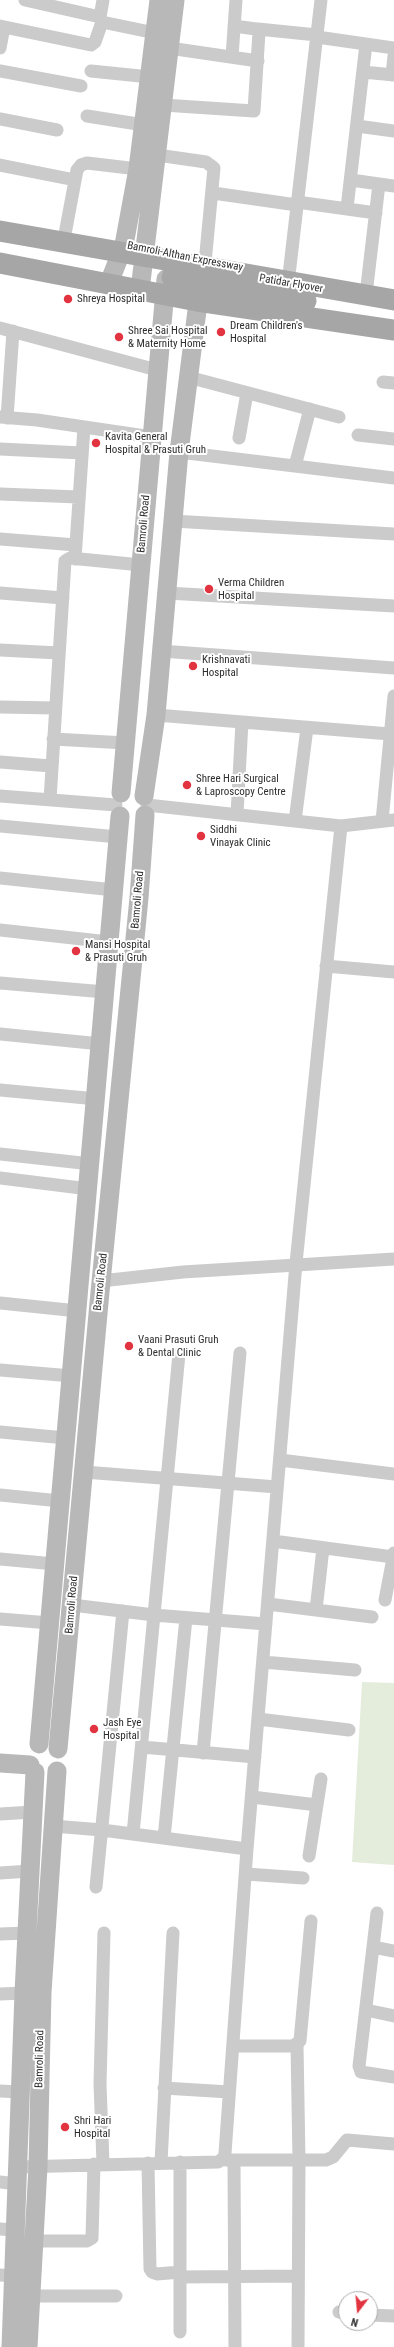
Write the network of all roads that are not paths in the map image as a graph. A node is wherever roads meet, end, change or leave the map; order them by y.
1 (25, 0) edge
2 (103, 0) edge
3 (160, 0) edge
4 (175, 0) edge
5 (236, 0) edge
6 (321, 0) edge
7 (101, 20) junction
8 (234, 26) junction
9 (2, 27) edge
10 (258, 29) junction
11 (155, 33) junction
12 (317, 36) junction
13 (366, 44) junction
14 (0, 48) edge
15 (169, 48) junction
16 (394, 48) edge
17 (394, 56) edge
18 (232, 57) junction
19 (258, 61) junction
20 (92, 70) dead end
21 (0, 71) edge
22 (363, 72) junction
23 (393, 75) edge
24 (150, 77) junction
25 (81, 86) dead end
26 (163, 105) junction
27 (87, 116) dead end
28 (0, 119) edge
29 (144, 124) junction
30 (357, 126) junction
31 (57, 130) dead end
32 (394, 130) edge
33 (157, 155) junction
34 (0, 166) edge
35 (138, 169) junction
36 (75, 180) junction
37 (350, 180) junction
38 (379, 184) junction
39 (394, 186) edge
40 (213, 194) junction
41 (297, 204) junction
42 (347, 208) junction
43 (376, 212) junction
44 (0, 222) edge
45 (0, 231) edge
46 (65, 234) junction
47 (0, 245) edge
48 (124, 245) junction
49 (146, 248) junction
50 (170, 254) junction
51 (0, 263) edge
52 (205, 263) junction
53 (289, 276) junction
54 (109, 283) junction
55 (367, 286) junction
56 (394, 289) edge
57 (140, 290) junction
58 (163, 294) junction
59 (394, 300) edge
60 (197, 301) junction
61 (394, 314) edge
62 (0, 328) edge
63 (394, 330) edge
64 (13, 331) junction
65 (157, 370) junction
66 (188, 377) junction
67 (247, 392) junction
68 (310, 409) junction
69 (4, 417) edge
70 (339, 417) dead end
71 (84, 427) junction
72 (358, 435) dead end
73 (152, 437) junction
74 (239, 438) dead end
75 (394, 439) edge
76 (0, 449) edge
77 (179, 452) junction
78 (82, 453) junction
79 (295, 466) junction
80 (394, 478) edge
81 (0, 494) edge
82 (80, 497) junction
83 (173, 521) junction
84 (394, 534) edge
85 (0, 539) edge
86 (76, 545) junction
87 (75, 559) junction
88 (141, 565) junction
89 (167, 593) junction
90 (0, 594) edge
91 (63, 598) junction
92 (394, 606) edge
93 (0, 650) edge
94 (162, 651) junction
95 (59, 653) junction
96 (394, 668) edge
97 (394, 696) edge
98 (0, 707) edge
99 (55, 708) junction
100 (156, 715) junction
101 (242, 722) junction
102 (307, 728) junction
103 (390, 734) junction
104 (53, 739) junction
105 (126, 742) junction
106 (0, 762) edge
107 (51, 766) junction
108 (0, 796) edge
109 (50, 800) junction
110 (119, 805) junction
111 (145, 805) junction
112 (237, 814) junction
113 (295, 820) junction
114 (388, 820) edge
115 (0, 826) edge
116 (341, 826) junction
117 (118, 837) junction
118 (0, 878) edge
119 (114, 890) junction
120 (0, 930) edge
121 (110, 942) junction
122 (326, 966) junction
123 (394, 972) edge
124 (0, 983) edge
125 (105, 992) junction
126 (0, 1034) edge
127 (101, 1044) junction
128 (0, 1090) edge
129 (97, 1099) junction
130 (0, 1154) edge
131 (91, 1164) junction
132 (0, 1178) edge
133 (89, 1189) junction
134 (394, 1259) edge
135 (296, 1264) junction
136 (101, 1281) junction
137 (0, 1303) edge
138 (78, 1311) junction
139 (179, 1354) dead end
140 (240, 1354) dead end
141 (0, 1370) edge
142 (72, 1376) junction
143 (0, 1432) edge
144 (66, 1438) junction
145 (280, 1460) junction
146 (84, 1472) junction
147 (394, 1474) edge
148 (167, 1479) junction
149 (228, 1483) junction
150 (277, 1487) junction
151 (0, 1495) edge
152 (60, 1501) junction
153 (273, 1541) junction
154 (323, 1548) junction
155 (394, 1555) edge
156 (0, 1559) edge
157 (55, 1564) junction
158 (386, 1600) dead end
159 (268, 1604) junction
160 (72, 1605) junction
161 (316, 1610) junction
162 (123, 1611) junction
163 (154, 1615) junction
164 (372, 1617) dead end
165 (186, 1618) junction
166 (0, 1619) edge
167 (215, 1621) junction
168 (50, 1623) junction
169 (266, 1624) junction
170 (263, 1662) junction
171 (355, 1670) dead end
172 (258, 1719) junction
173 (349, 1730) dead end
174 (142, 1747) junction
175 (58, 1749) junction
176 (172, 1750) junction
177 (0, 1752) edge
178 (204, 1753) junction
179 (255, 1757) junction
180 (33, 1759) junction
181 (0, 1763) edge
182 (57, 1770) junction
183 (321, 1779) dead end
184 (252, 1797) junction
185 (317, 1805) junction
186 (33, 1812) junction
187 (0, 1814) edge
188 (53, 1826) junction
189 (102, 1830) junction
190 (133, 1834) junction
191 (164, 1838) junction
192 (247, 1849) junction
193 (309, 1856) dead end
194 (30, 1872) junction
195 (0, 1873) edge
196 (246, 1874) junction
197 (303, 1878) dead end
198 (96, 1887) dead end
199 (377, 1913) dead end
200 (311, 1921) dead end
201 (104, 1933) dead end
202 (173, 1933) dead end
203 (0, 1934) edge
204 (27, 1934) junction
205 (373, 1947) junction
206 (394, 1951) edge
207 (24, 1993) junction
208 (0, 1994) edge
209 (366, 2010) junction
210 (394, 2016) edge
211 (297, 2045) junction
212 (233, 2046) junction
213 (394, 2077) edge
214 (164, 2088) junction
215 (0, 2091) edge
216 (20, 2092) junction
217 (229, 2092) junction
218 (394, 2144) edge
219 (228, 2160) junction
220 (299, 2160) junction
221 (180, 2162) junction
222 (155, 2163) junction
223 (99, 2164) junction
224 (38, 2167) junction
225 (11, 2178) edge
226 (7, 2229) edge
227 (34, 2241) junction
228 (180, 2275) junction
229 (7, 2276) edge
230 (298, 2276) junction
231 (234, 2277) junction
232 (31, 2296) junction
233 (116, 2296) dead end
234 (378, 2315) edge
235 (394, 2316) edge
236 (180, 2332) dead end
237 (17, 2345) edge
238 (234, 2347) edge
239 (298, 2347) edge

1 - 7 street
2 - 7 street
3 - 11 street
4 - 15 street
5 - 8 street
6 - 12 street
7 - 9 street
7 - 11 street
8 - 10 street
8 - 18 street
9 - 14 street
10 - 12 street
10 - 19 street
11 - 24 street
12 - 13 street
12 - 41 street
13 - 16 street
13 - 22 street
15 - 18 street
15 - 26 street
17 - 23 street
18 - 19 street
19 - 26 street
20 - 24 street
21 - 25 street
22 - 23 street
22 - 30 street
24 - 29 street
26 - 33 street
27 - 29 street
28 - 31 street
29 - 35 street
30 - 32 street
30 - 37 street
33 - 40 street
33 - 49 street
34 - 36 street
35 - 36 street
35 - 48 street
36 - 46 street
37 - 38 street
37 - 42 street
38 - 39 street
38 - 43 street
40 - 41 street
40 - 52 street
41 - 42 street
41 - 53 street
42 - 43 street
43 - 55 street
44 - 46 main road, Bamroli-Althan Expressway
45 - 59 main road, Patidar Flyover, bridge
46 - 48 main road, Bamroli-Althan Expressway
47 - 61 main road, Patidar Flyover, bridge
48 - 49 main road, Bamroli-Althan Expressway
48 - 54 street
49 - 50 main road, Bamroli-Althan Expressway
49 - 57 street
50 - 52 main road, Bamroli-Althan Expressway
50 - 58 street, Bamroli Road
51 - 54 main road
52 - 53 main road, Bamroli-Althan Expressway
52 - 60 street, Bamroli Road
53 - 55 main road, Bamroli-Althan Expressway
54 - 57 main road
55 - 56 main road, Bamroli-Althan Expressway
57 - 58 main road
58 - 60 main road
58 - 65 street, Bamroli Road
60 - 63 main road
60 - 66 street, Bamroli Road
62 - 64 street
64 - 65 street
64 - 69 street
65 - 73 street, Bamroli Road
66 - 67 street
66 - 77 street, Bamroli Road
67 - 68 street
67 - 74 street
68 - 70 street
68 - 79 street
69 - 71 street
71 - 73 street
71 - 78 street
72 - 75 street
73 - 88 street, Bamroli Road
76 - 78 street
77 - 79 street
77 - 83 street, Bamroli Road
78 - 82 street
79 - 80 street
81 - 82 street
82 - 86 street
83 - 84 street
83 - 89 street, Bamroli Road
85 - 86 street
86 - 87 street
87 - 88 street
87 - 91 street
88 - 105 street, Bamroli Road
89 - 92 street
89 - 94 street, Bamroli Road
90 - 91 street
91 - 95 street
93 - 95 street
94 - 96 street
94 - 100 street, Bamroli Road
95 - 99 street
97 - 103 street
98 - 99 street
99 - 104 street
100 - 101 street
100 - 111 street, Bamroli Road
101 - 102 street
101 - 112 street
102 - 103 street
102 - 113 street
103 - 114 street
104 - 105 street
104 - 107 street
105 - 110 street, Bamroli Road
106 - 107 street
107 - 109 street
108 - 109 street
109 - 110 street
110 - 111 street
110 - 111 street
110 - 117 street, Bamroli Road
111 - 112 street
111 - 136 street, Bamroli Road
112 - 113 street
113 - 116 street
114 - 116 street
115 - 117 street
116 - 122 street
117 - 119 street, Bamroli Road
118 - 119 street
119 - 121 street, Bamroli Road
120 - 121 street
121 - 125 street, Bamroli Road
122 - 123 street
122 - 135 street
124 - 125 street
125 - 127 street, Bamroli Road
126 - 127 street
127 - 129 street, Bamroli Road
128 - 129 street
129 - 131 street, Bamroli Road
130 - 131 street
131 - 133 street, Bamroli Road
132 - 133 street
133 - 138 street, Bamroli Road
134 - 135 street
135 - 136 street
135 - 145 street
136 - 146 street, Bamroli Road
137 - 138 street
138 - 142 street, Bamroli Road
139 - 148 street
140 - 149 street
141 - 142 street
142 - 144 street, Bamroli Road
143 - 144 street
144 - 152 street, Bamroli Road
145 - 147 street
145 - 150 street
146 - 148 street
146 - 160 street, Bamroli Road
148 - 149 street
148 - 163 street
149 - 150 street
149 - 167 street
150 - 153 street
151 - 152 street
152 - 157 street, Bamroli Road
153 - 154 street
153 - 159 street
154 - 155 street
154 - 161 street
155 - 158 street
156 - 157 street
157 - 168 street, Bamroli Road
159 - 161 street
159 - 169 street
160 - 162 street
160 - 175 street, Bamroli Road
161 - 164 street
162 - 163 street
162 - 189 street
163 - 165 street
163 - 174 street
165 - 167 street
165 - 176 street
166 - 168 street
167 - 169 street
167 - 178 street
168 - 180 street, Bamroli Road
169 - 170 street
170 - 171 street
170 - 172 street
172 - 173 street
172 - 179 street
174 - 176 street
174 - 190 street
175 - 180 street
175 - 182 street, Bamroli Road
176 - 178 street
176 - 191 street
177 - 180 street
178 - 179 street
179 - 184 street
180 - 181 street
180 - 182 street
180 - 186 street, Bamroli Road
182 - 188 street, Bamroli Road
183 - 185 street
184 - 185 street
184 - 192 street
185 - 193 street
186 - 187 street
186 - 194 street, Bamroli Road
188 - 189 street
188 - 224 street, Bamroli Road
189 - 190 street
189 - 198 street
190 - 191 street
191 - 192 street
192 - 196 street
194 - 195 street
194 - 204 street, Bamroli Road
196 - 197 street
196 - 212 street
199 - 205 street
200 - 211 street
201 - 223 street
202 - 214 street
203 - 204 street
204 - 207 street, Bamroli Road
205 - 206 street
205 - 209 street
207 - 208 street
207 - 216 street, Bamroli Road
209 - 210 street
209 - 213 street
211 - 212 street
211 - 220 street
212 - 217 street
214 - 217 street
214 - 222 street
215 - 216 street
216 - 225 street, Bamroli Road
217 - 219 street
218 - 220 street
219 - 220 street
219 - 221 street
219 - 231 street
220 - 230 street
221 - 222 street
221 - 228 street
222 - 223 street
222 - 228 street
223 - 224 street
223 - 227 street
224 - 225 street
224 - 227 street, Bamroli Road
225 - 226 street, Bamroli Road
226 - 229 street, Bamroli Road
227 - 232 street, Bamroli Road
228 - 231 street
228 - 236 street
229 - 237 street, Bamroli Road
230 - 231 street
230 - 239 street
231 - 238 street
232 - 233 street
232 - 237 street, Bamroli Road
234 - 235 street

